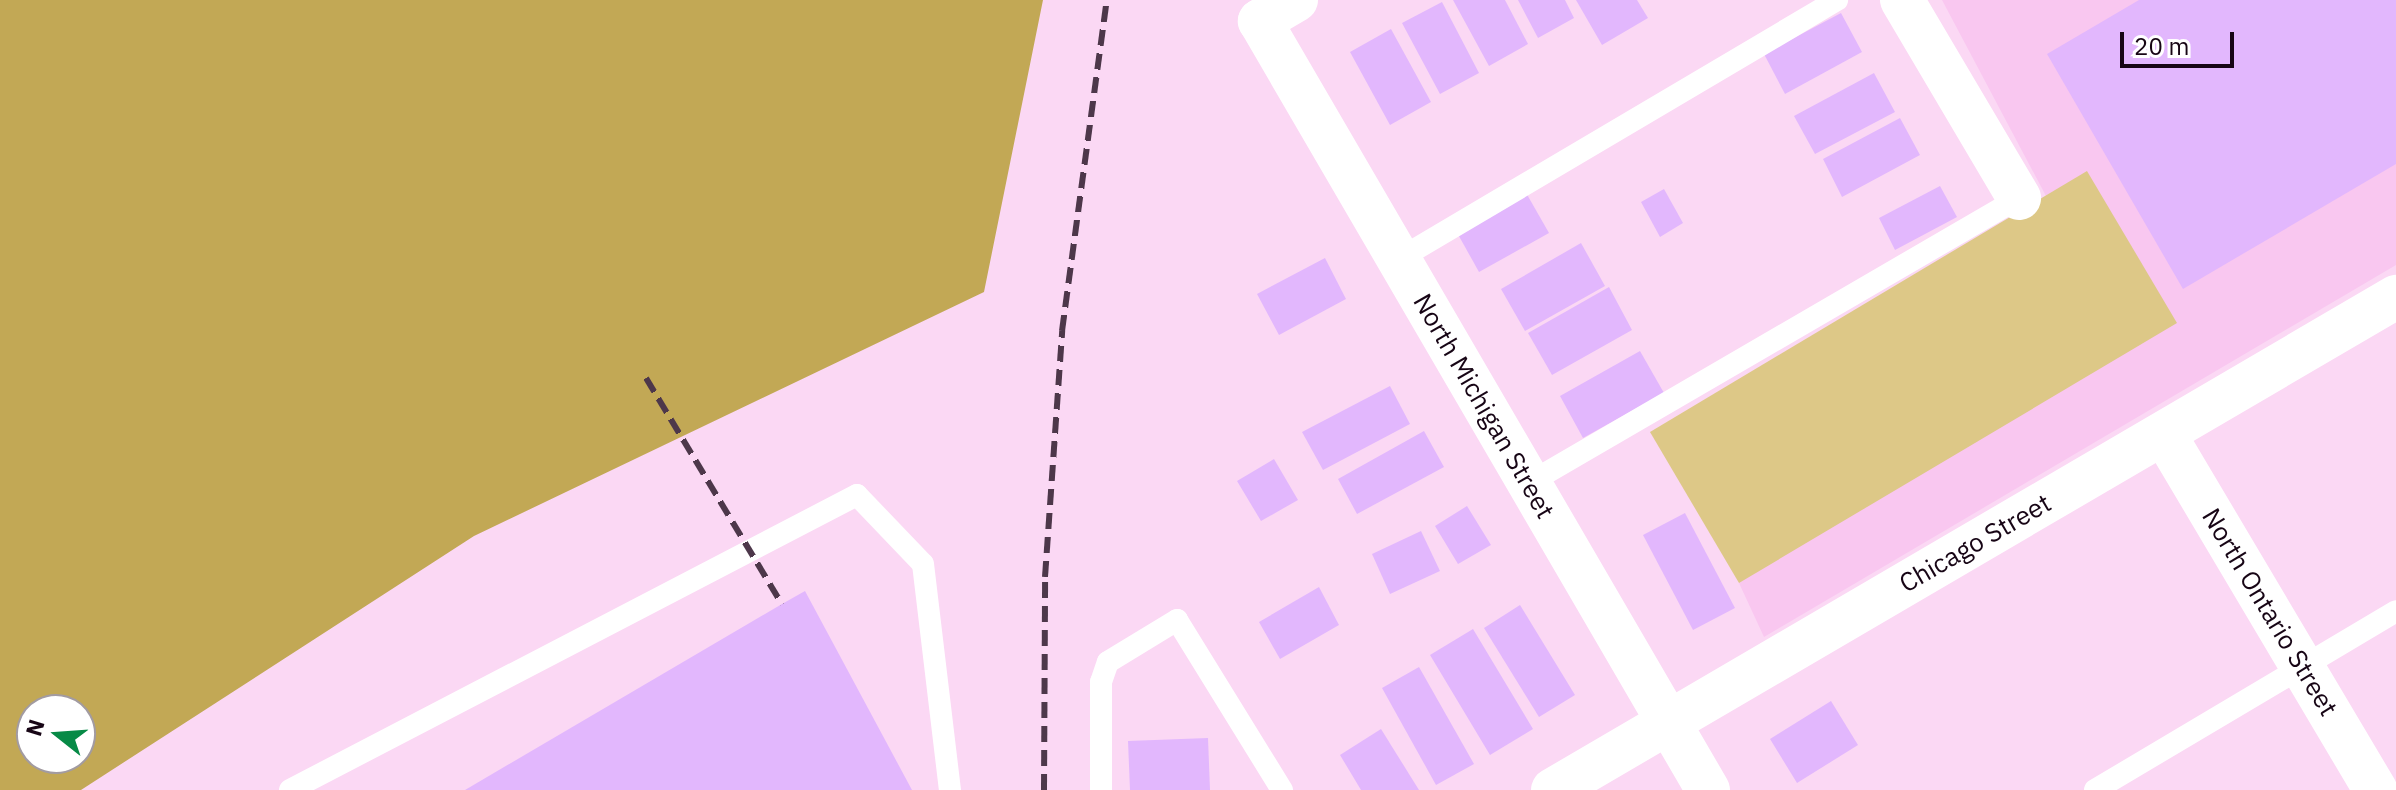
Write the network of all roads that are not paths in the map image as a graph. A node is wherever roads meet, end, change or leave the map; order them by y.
1 (1837, 0) edge
2 (1902, 0) edge
3 (1278, 11) edge
4 (2019, 198) joint
5 (1399, 259) junction
6 (2396, 297) edge
7 (2164, 434) junction
8 (1529, 483) junction
9 (2396, 611) edge
10 (2302, 667) junction
11 (1667, 721) junction
12 (290, 790) edge
13 (950, 790) edge
14 (1101, 790) edge
15 (1282, 790) edge
16 (1553, 790) edge
17 (1708, 790) edge
18 (2095, 790) edge
19 (2375, 790) edge

1 - 5 lane
2 - 4 street
3 - 5 street, North Michigan Street
4 - 8 lane
5 - 8 street, North Michigan Street
6 - 7 street, Chicago Street
7 - 10 street, North Ontario Street
7 - 11 street, Chicago Street
8 - 11 street, North Michigan Street
9 - 10 lane
10 - 18 lane
10 - 19 street, North Ontario Street
11 - 16 street, Chicago Street
11 - 17 street, North Michigan Street
12 - 13 lane
14 - 15 lane

